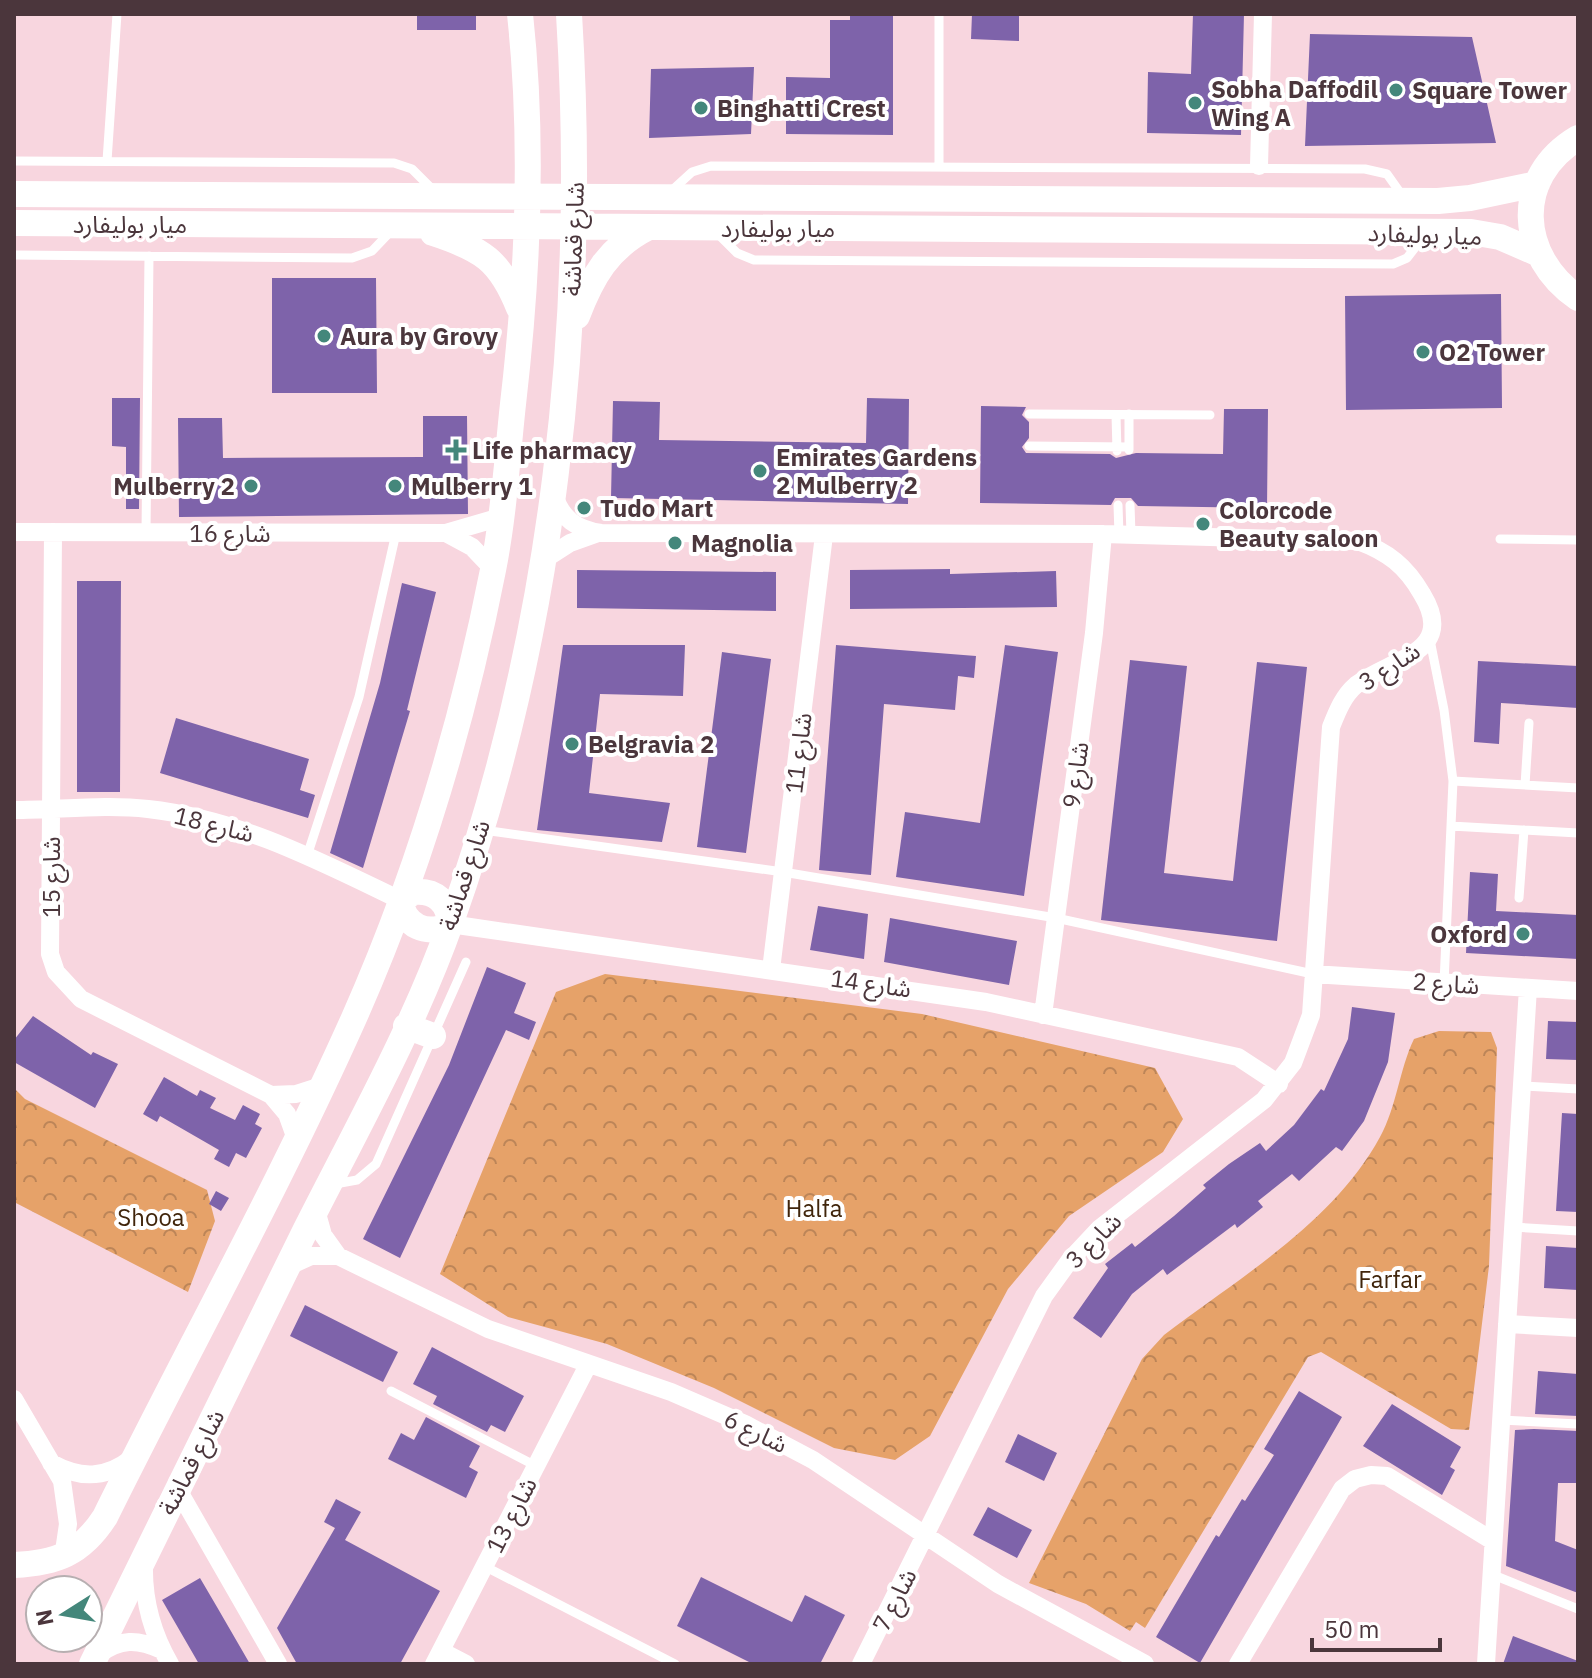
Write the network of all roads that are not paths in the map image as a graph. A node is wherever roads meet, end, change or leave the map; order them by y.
1 (117, 14) edge
2 (520, 14) edge
3 (569, 14) edge
4 (939, 14) edge
5 (1263, 14) edge
6 (1578, 138) edge
7 (14, 161) edge
8 (107, 161) junction
9 (939, 166) junction
10 (1259, 166) junction
11 (1537, 184) junction
12 (14, 194) edge
13 (439, 196) junction
14 (576, 196) junction
15 (526, 197) junction
16 (665, 197) junction
17 (1405, 201) junction
18 (14, 223) edge
19 (403, 226) junction
20 (526, 227) junction
21 (575, 227) junction
22 (649, 227) junction
23 (1537, 253) junction
24 (14, 255) edge
25 (149, 256) junction
26 (1578, 298) edge
27 (523, 318) junction
28 (568, 338) junction
29 (1029, 414) dead end
30 (1129, 414) junction
31 (1116, 415) junction
32 (1210, 415) dead end
33 (1029, 446) dead end
34 (1117, 450) junction
35 (553, 492) junction
36 (1118, 505) dead end
37 (1130, 505) dead end
38 (501, 517) junction
39 (14, 532) edge
40 (53, 532) junction
41 (146, 532) junction
42 (396, 533) junction
43 (446, 533) junction
44 (601, 533) junction
45 (1118, 534) junction
46 (824, 535) junction
47 (1500, 539) dead end
48 (1578, 540) edge
49 (542, 561) junction
50 (493, 569) junction
51 (1430, 639) junction
52 (1529, 723) dead end
53 (1453, 781) junction
54 (1525, 785) junction
55 (1578, 788) edge
56 (14, 810) edge
57 (51, 810) junction
58 (1451, 826) junction
59 (480, 830) junction
60 (1524, 830) junction
61 (1578, 833) edge
62 (307, 856) junction
63 (783, 872) junction
64 (1519, 898) dead end
65 (400, 900) junction
66 (1056, 918) junction
67 (450, 924) junction
68 (466, 962) dead end
69 (771, 970) junction
70 (1313, 974) junction
71 (1444, 983) junction
72 (1528, 988) junction
73 (1578, 991) edge
74 (1043, 1015) junction
75 (406, 1026) junction
76 (433, 1036) junction
77 (1279, 1084) junction
78 (321, 1086) junction
79 (1522, 1086) junction
80 (1578, 1089) edge
81 (271, 1095) junction
82 (296, 1139) junction
83 (329, 1185) junction
84 (316, 1210) junction
85 (1513, 1227) junction
86 (1578, 1231) edge
87 (338, 1256) junction
88 (287, 1267) junction
89 (1507, 1324) junction
90 (1578, 1328) edge
91 (588, 1365) junction
92 (391, 1391) dead end
93 (14, 1399) edge
94 (1501, 1420) junction
95 (1578, 1424) edge
96 (134, 1456) junction
97 (51, 1463) junction
98 (536, 1466) junction
99 (177, 1488) junction
100 (927, 1535) junction
101 (1493, 1541) junction
102 (145, 1554) junction
103 (63, 1558) junction
104 (14, 1565) edge
105 (484, 1566) junction
106 (1491, 1574) junction
107 (1578, 1609) edge
108 (166, 1657) edge
109 (437, 1658) edge
110 (93, 1660) edge
111 (278, 1664) edge
112 (466, 1664) edge
113 (675, 1664) edge
114 (861, 1664) edge
115 (1145, 1664) edge
116 (1238, 1664) edge
117 (1486, 1664) edge

1 - 8 lane
2 - 15 street, شارع قماشة
3 - 14 street, شارع قماشة
4 - 9 lane
5 - 10 street
6 - 11 street
7 - 8 lane
8 - 13 lane
9 - 10 lane
9 - 16 lane
10 - 17 lane
11 - 17 street, ميار بوليفارد
11 - 23 street
12 - 13 street, ميار بوليفارد
13 - 15 street, ميار بوليفارد
14 - 15 street, ميار بوليفارد
14 - 16 street, ميار بوليفارد
14 - 21 street, شارع قماشة
15 - 20 street, شارع قماشة
16 - 17 street, ميار بوليفارد
18 - 19 street, ميار بوليفارد
19 - 20 street, ميار بوليفارد
19 - 25 lane
19 - 27 street
20 - 21 street, ميار بوليفارد
20 - 27 street, شارع قماشة
21 - 22 street, ميار بوليفارد
21 - 28 street, شارع قماشة
22 - 23 street, ميار بوليفارد
22 - 28 street
23 - 26 street
24 - 25 lane
25 - 41 lane
27 - 38 street, شارع قماشة
28 - 35 street, شارع قماشة
29 - 31 lane
30 - 31 lane
30 - 32 lane
30 - 34 lane
31 - 34 lane
33 - 34 lane
35 - 44 street, شارع 3
35 - 49 street, شارع قماشة
36 - 45 lane
37 - 45 lane
38 - 43 street, شارع 16
38 - 50 street, شارع قماشة
39 - 40 street, شارع 16
40 - 41 street, شارع 16
40 - 57 street, شارع 15
41 - 42 street, شارع 16
42 - 43 street, شارع 16
42 - 62 lane
43 - 50 street
44 - 46 street, شارع 3
44 - 49 street, شارع 3
45 - 46 street, شارع 3
45 - 51 street, شارع 3
45 - 66 street, شارع 9
46 - 63 street, شارع 11
47 - 48 lane
49 - 59 street, شارع قماشة
50 - 65 street, شارع قماشة
51 - 53 lane
51 - 70 street, شارع 3
52 - 54 lane
53 - 54 lane
53 - 58 lane
54 - 55 lane
56 - 57 street, شارع 18
57 - 62 street, شارع 18
57 - 81 street, شارع 15
58 - 60 lane
58 - 71 lane
59 - 63 lane
59 - 67 street, شارع قماشة
60 - 61 lane
60 - 64 lane
62 - 65 street, شارع 18
63 - 66 lane
63 - 69 street, شارع 11
65 - 67 street
65 - 78 street, شارع قماشة
66 - 70 lane
66 - 74 street, شارع 9
67 - 69 street, شارع 14
67 - 75 street, شارع قماشة
68 - 76 lane
69 - 74 street, شارع 14
70 - 71 street, شارع 2
70 - 77 street, شارع 3
71 - 72 street, شارع 2
72 - 73 street, شارع 2
72 - 79 street
74 - 77 street, شارع 14
75 - 76 street
75 - 83 street, شارع قماشة
76 - 83 lane
77 - 100 street, شارع 3
78 - 81 street
78 - 82 street, شارع قماشة
79 - 80 lane
79 - 85 street
81 - 82 street
82 - 96 street, شارع قماشة
83 - 84 street, شارع قماشة
84 - 87 street
84 - 88 street, شارع قماشة
85 - 86 lane
85 - 89 street
87 - 88 street
87 - 91 street, شارع 6
88 - 99 street, شارع قماشة
89 - 90 street
89 - 94 street
91 - 98 street, شارع 13
91 - 100 street, شارع 6
92 - 98 lane
93 - 97 street
94 - 95 lane
94 - 101 street
96 - 97 street
96 - 103 street, شارع قماشة
97 - 103 street
98 - 105 street, شارع 13
99 - 102 street, شارع قماشة
99 - 111 street
100 - 114 street, شارع 7
100 - 115 street, شارع 6
101 - 106 street
101 - 116 street
102 - 108 street
102 - 110 street, شارع قماشة
103 - 104 street, شارع قماشة
105 - 109 street, شارع 13
105 - 113 lane
106 - 107 lane
106 - 117 street
108 - 110 street
109 - 112 street

